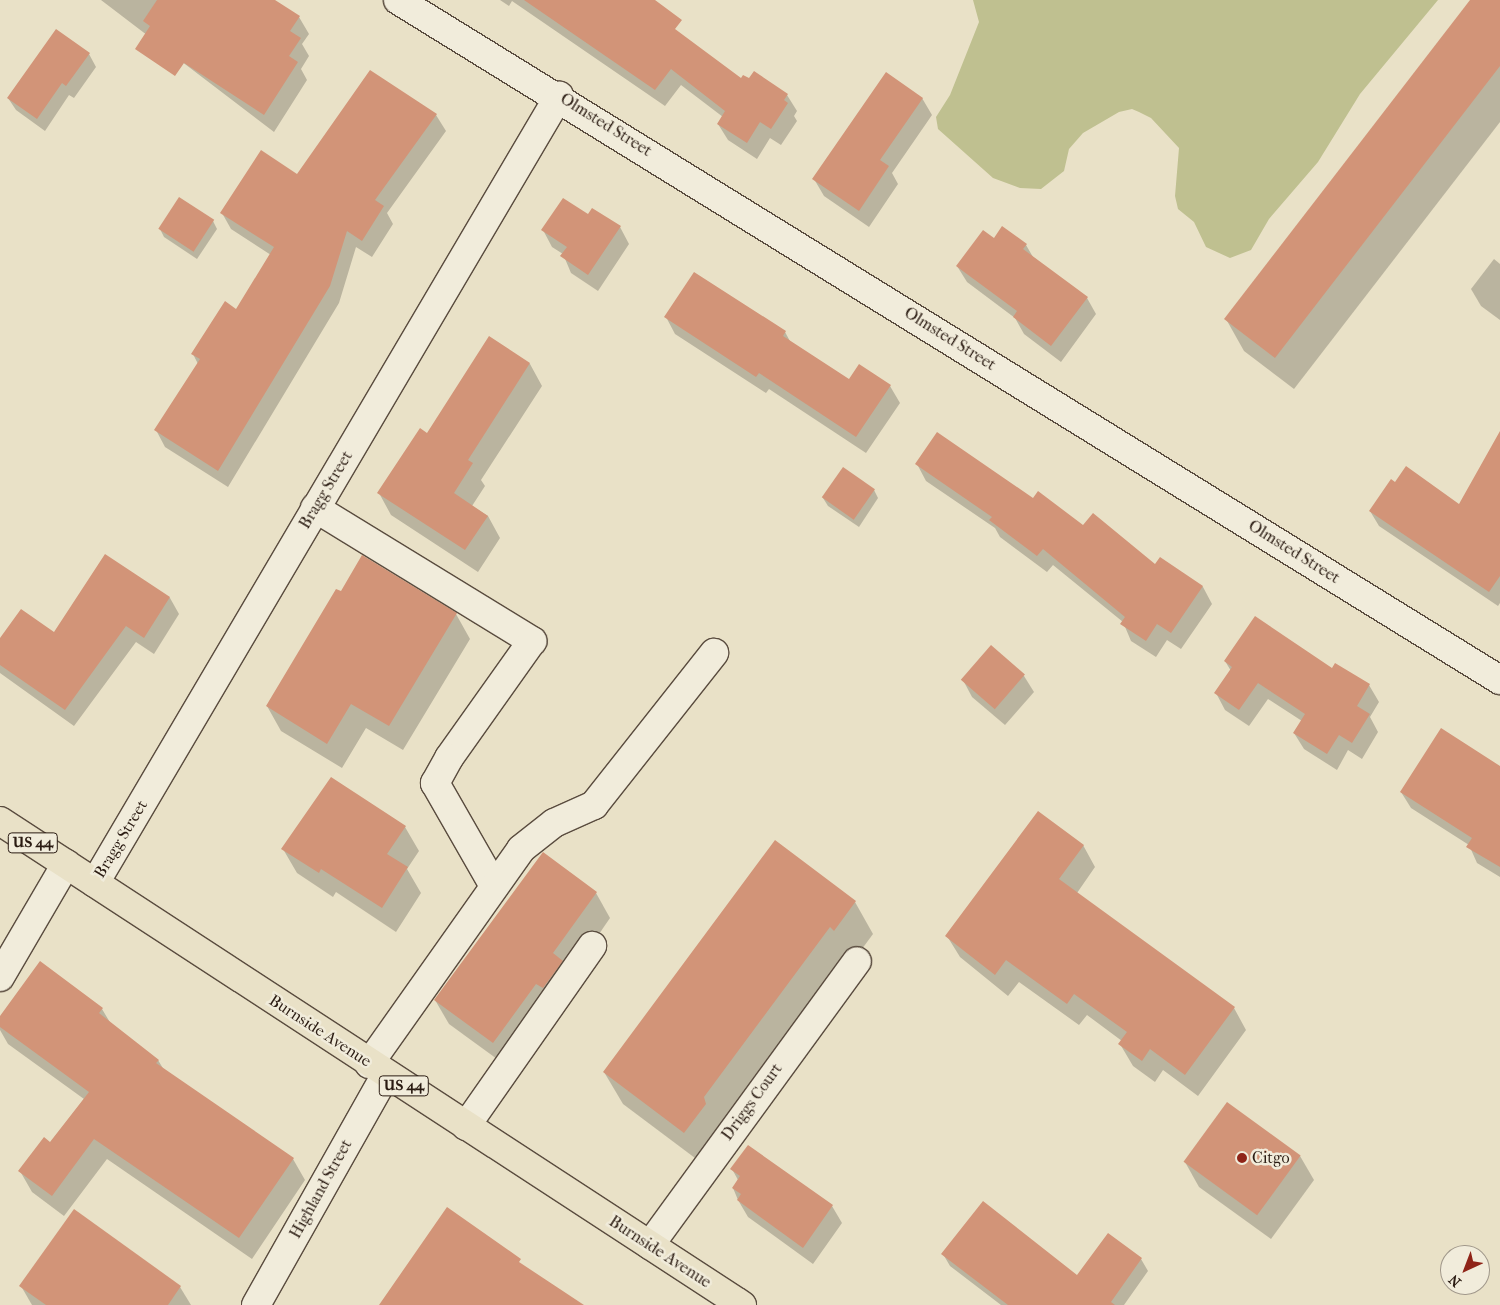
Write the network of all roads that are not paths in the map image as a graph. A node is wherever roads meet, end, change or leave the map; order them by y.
1 (398, 0) edge
2 (559, 96) junction
3 (315, 508) junction
4 (714, 653) dead end
5 (1500, 680) edge
6 (0, 821) edge
7 (66, 864) junction
8 (95, 883) junction
9 (494, 886) junction
10 (592, 946) dead end
11 (857, 962) dead end
12 (0, 977) edge
13 (378, 1069) junction
14 (466, 1126) junction
15 (650, 1245) junction
16 (256, 1305) edge
17 (742, 1305) edge

1 - 2 street, Olmsted Street
2 - 3 street, Bragg Street
2 - 5 street, Olmsted Street
3 - 8 street, Bragg Street
3 - 9 street
4 - 9 street, Highland Street
6 - 7 main road, Burnside Avenue / US 44
7 - 8 main road, Burnside Avenue / US 44
7 - 12 street
8 - 13 main road, Burnside Avenue / US 44
9 - 13 street, Highland Street
10 - 14 street
11 - 15 street, Driggs Court
13 - 14 main road, Burnside Avenue / US 44
13 - 16 street, Highland Street
14 - 15 main road, Burnside Avenue / US 44
15 - 17 main road, Burnside Avenue / US 44

